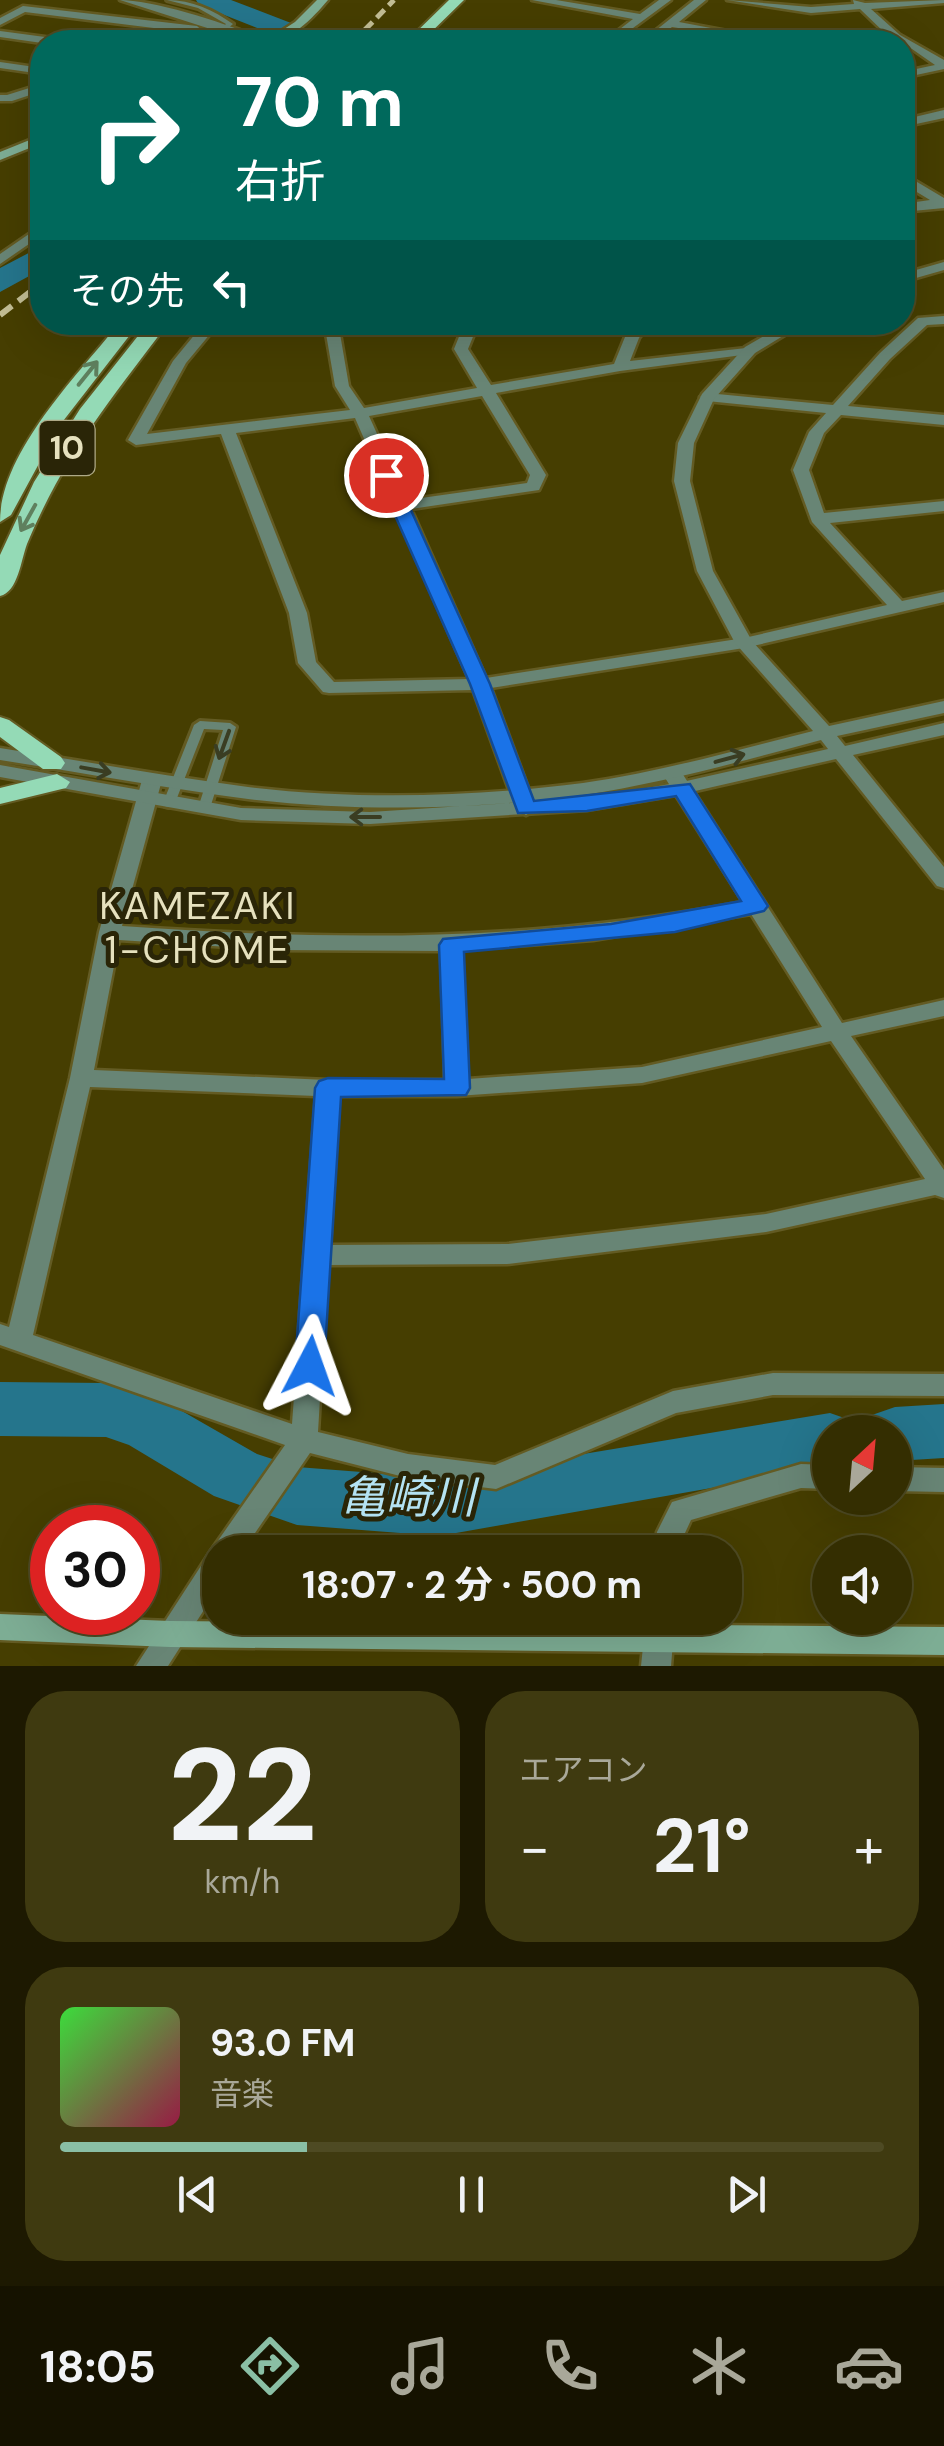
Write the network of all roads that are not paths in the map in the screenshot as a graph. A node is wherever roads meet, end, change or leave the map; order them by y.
1 (126, 0) edge
2 (170, 0) edge
3 (323, 0) edge
4 (457, 0) edge
5 (536, 0) edge
6 (666, 0) edge
7 (700, 0) edge
8 (732, 0) edge
9 (944, 0) edge
10 (572, 2) edge
11 (858, 3) edge
12 (642, 17) junction
13 (0, 22) edge
14 (671, 24) junction
15 (224, 29) joint
16 (198, 30) edge
17 (289, 30) edge
18 (426, 30) edge
19 (624, 30) edge
20 (663, 30) edge
21 (708, 30) edge
22 (888, 30) edge
23 (0, 34) edge
24 (30, 38) edge
25 (915, 48) edge
26 (0, 65) edge
27 (944, 66) edge
28 (30, 69) edge
29 (915, 72) edge
30 (30, 89) edge
31 (0, 98) edge
32 (944, 114) edge
33 (927, 118) junction
34 (915, 121) edge
35 (944, 127) edge
36 (30, 144) edge
37 (0, 156) edge
38 (915, 185) edge
39 (943, 203) edge
40 (915, 206) edge
41 (30, 238) edge
42 (0, 260) edge
43 (944, 266) edge
44 (915, 274) edge
45 (944, 320) edge
46 (915, 328) edge
47 (121, 335) edge
48 (149, 335) edge
49 (203, 335) edge
50 (332, 335) edge
51 (467, 335) edge
52 (634, 335) edge
53 (776, 335) edge
54 (909, 335) edge
55 (750, 350) junction
56 (620, 367) junction
57 (487, 393) junction
58 (707, 396) junction
59 (838, 408) junction
60 (360, 413) junction
61 (944, 420) edge
62 (227, 430) junction
63 (399, 506) junction
64 (944, 506) edge
65 (0, 515) edge
66 (818, 520) junction
67 (0, 588) edge
68 (944, 597) edge
69 (898, 607) junction
70 (744, 643) junction
71 (480, 684) junction
72 (944, 707) edge
73 (0, 724) edge
74 (944, 729) edge
75 (825, 733) junction
76 (841, 752) junction
77 (0, 754) edge
78 (0, 771) edge
79 (54, 772) junction
80 (677, 781) junction
81 (161, 791) junction
82 (0, 796) edge
83 (206, 798) junction
84 (524, 801) junction
85 (944, 881) edge
86 (756, 906) junction
87 (110, 932) junction
88 (452, 945) junction
89 (944, 1008) edge
90 (838, 1034) junction
91 (81, 1078) junction
92 (328, 1088) junction
93 (457, 1088) junction
94 (942, 1187) edge
95 (318, 1255) junction
96 (9, 1336) edge
97 (944, 1385) edge
98 (304, 1440) junction
99 (812, 1476) edge
100 (912, 1479) edge
101 (944, 1480) edge
102 (238, 1535) edge
103 (671, 1535) edge
104 (202, 1587) edge
105 (0, 1627) edge
106 (170, 1634) junction
107 (659, 1640) edge
108 (944, 1641) edge
109 (151, 1666) edge

1 - 15 street
2 - 15 lane
3 - 17 main road
4 - 18 highway
5 - 10 street
6 - 12 street
7 - 14 street
8 - 11 street
9 - 11 street
10 - 12 street
11 - 22 street
12 - 19 street
13 - 16 street
14 - 20 street
14 - 21 street
23 - 24 street
25 - 27 street
26 - 28 street
27 - 29 street
30 - 31 street
32 - 33 street
33 - 34 street
33 - 35 street
36 - 37 main road
38 - 39 street
39 - 40 street
41 - 42 street
43 - 44 street
45 - 46 street
65 -> 47 highway, 10
48 -> 67 highway, 10
49 - 62 street
50 - 60 street
51 - 57 street
52 - 56 street
53 - 55 street
54 - 59 street
55 - 56 street
55 - 58 street
56 - 57 street
57 - 60 street
57 - 63 street
58 - 59 street
58 - 70 street
59 - 61 street
59 - 66 street
60 - 62 street
60 - 63 street
62 - 71 street
63 - 71 street
64 - 66 street
66 - 69 street
68 - 69 street
69 - 70 street
70 - 71 street
70 - 75 street
71 - 84 street
72 - 75 street
73 - 79 highway
74 - 76 street
75 - 76 street
80 -> 75 street
76 - 80 street
76 - 85 street
77 - 79 street
78 - 79 street
79 - 81 street
79 - 82 highway
80 - 84 street
80 - 86 street
81 - 83 street
81 -> 83 lane
81 - 87 street
83 - 84 street
86 - 88 street
86 - 90 street
87 - 88 street
87 - 91 street
88 - 93 street
89 - 90 street
90 - 93 street
90 - 94 street
91 - 92 street
91 - 96 street
92 - 93 street
92 - 95 street
94 - 95 street
95 - 98 street
96 - 98 street
97 - 98 street
98 - 102 street
99 - 103 street
100 - 101 street
104 - 106 street
105 - 106 main road
106 - 107 main road
106 - 109 street
107 - 108 main road

